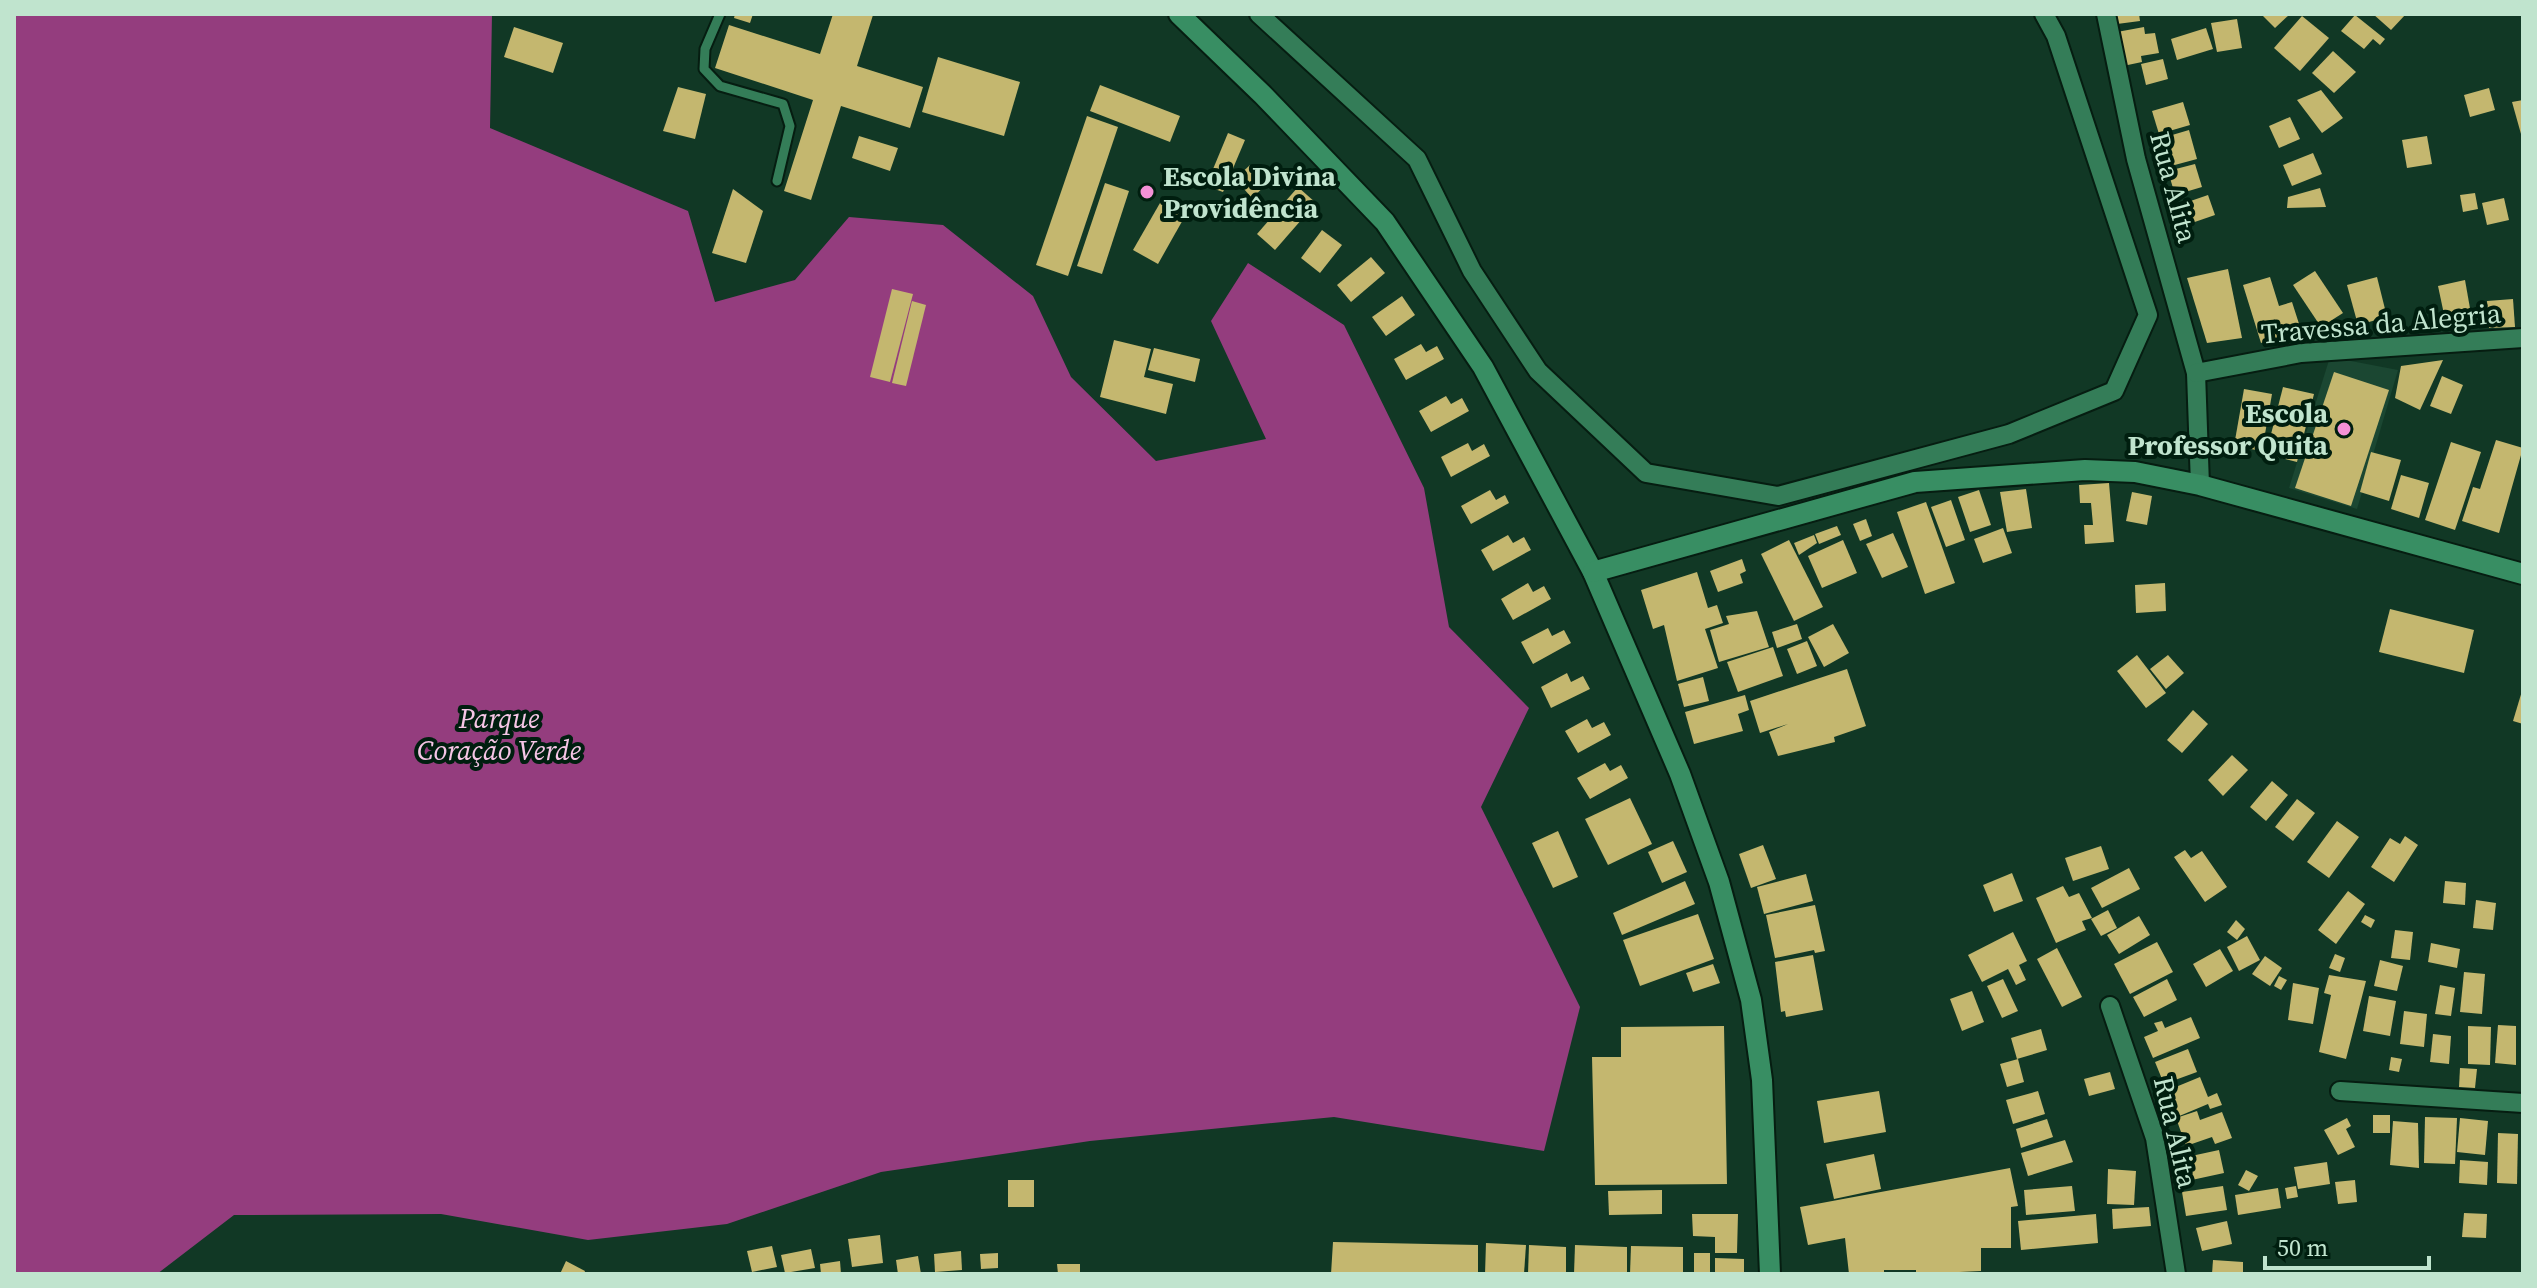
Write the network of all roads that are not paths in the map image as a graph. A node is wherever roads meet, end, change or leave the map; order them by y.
1 (720, 14) edge
2 (1179, 14) edge
3 (1259, 14) edge
4 (2044, 14) edge
5 (2106, 14) edge
6 (777, 181) dead end
7 (2523, 338) edge
8 (2196, 373) junction
9 (2200, 485) junction
10 (1593, 572) junction
11 (2523, 574) edge
12 (2110, 1006) dead end
13 (2340, 1091) dead end
14 (2523, 1103) edge
15 (1770, 1274) edge
16 (2176, 1274) edge

1 - 6 lane
2 - 10 main road
3 - 4 street
5 - 8 street, Rua Alita
7 - 8 street, Travessa da Alegria
8 - 9 street, Rua Alita
9 - 10 main road
9 - 11 main road
10 - 15 main road
12 - 16 street, Rua Alita
13 - 14 street

